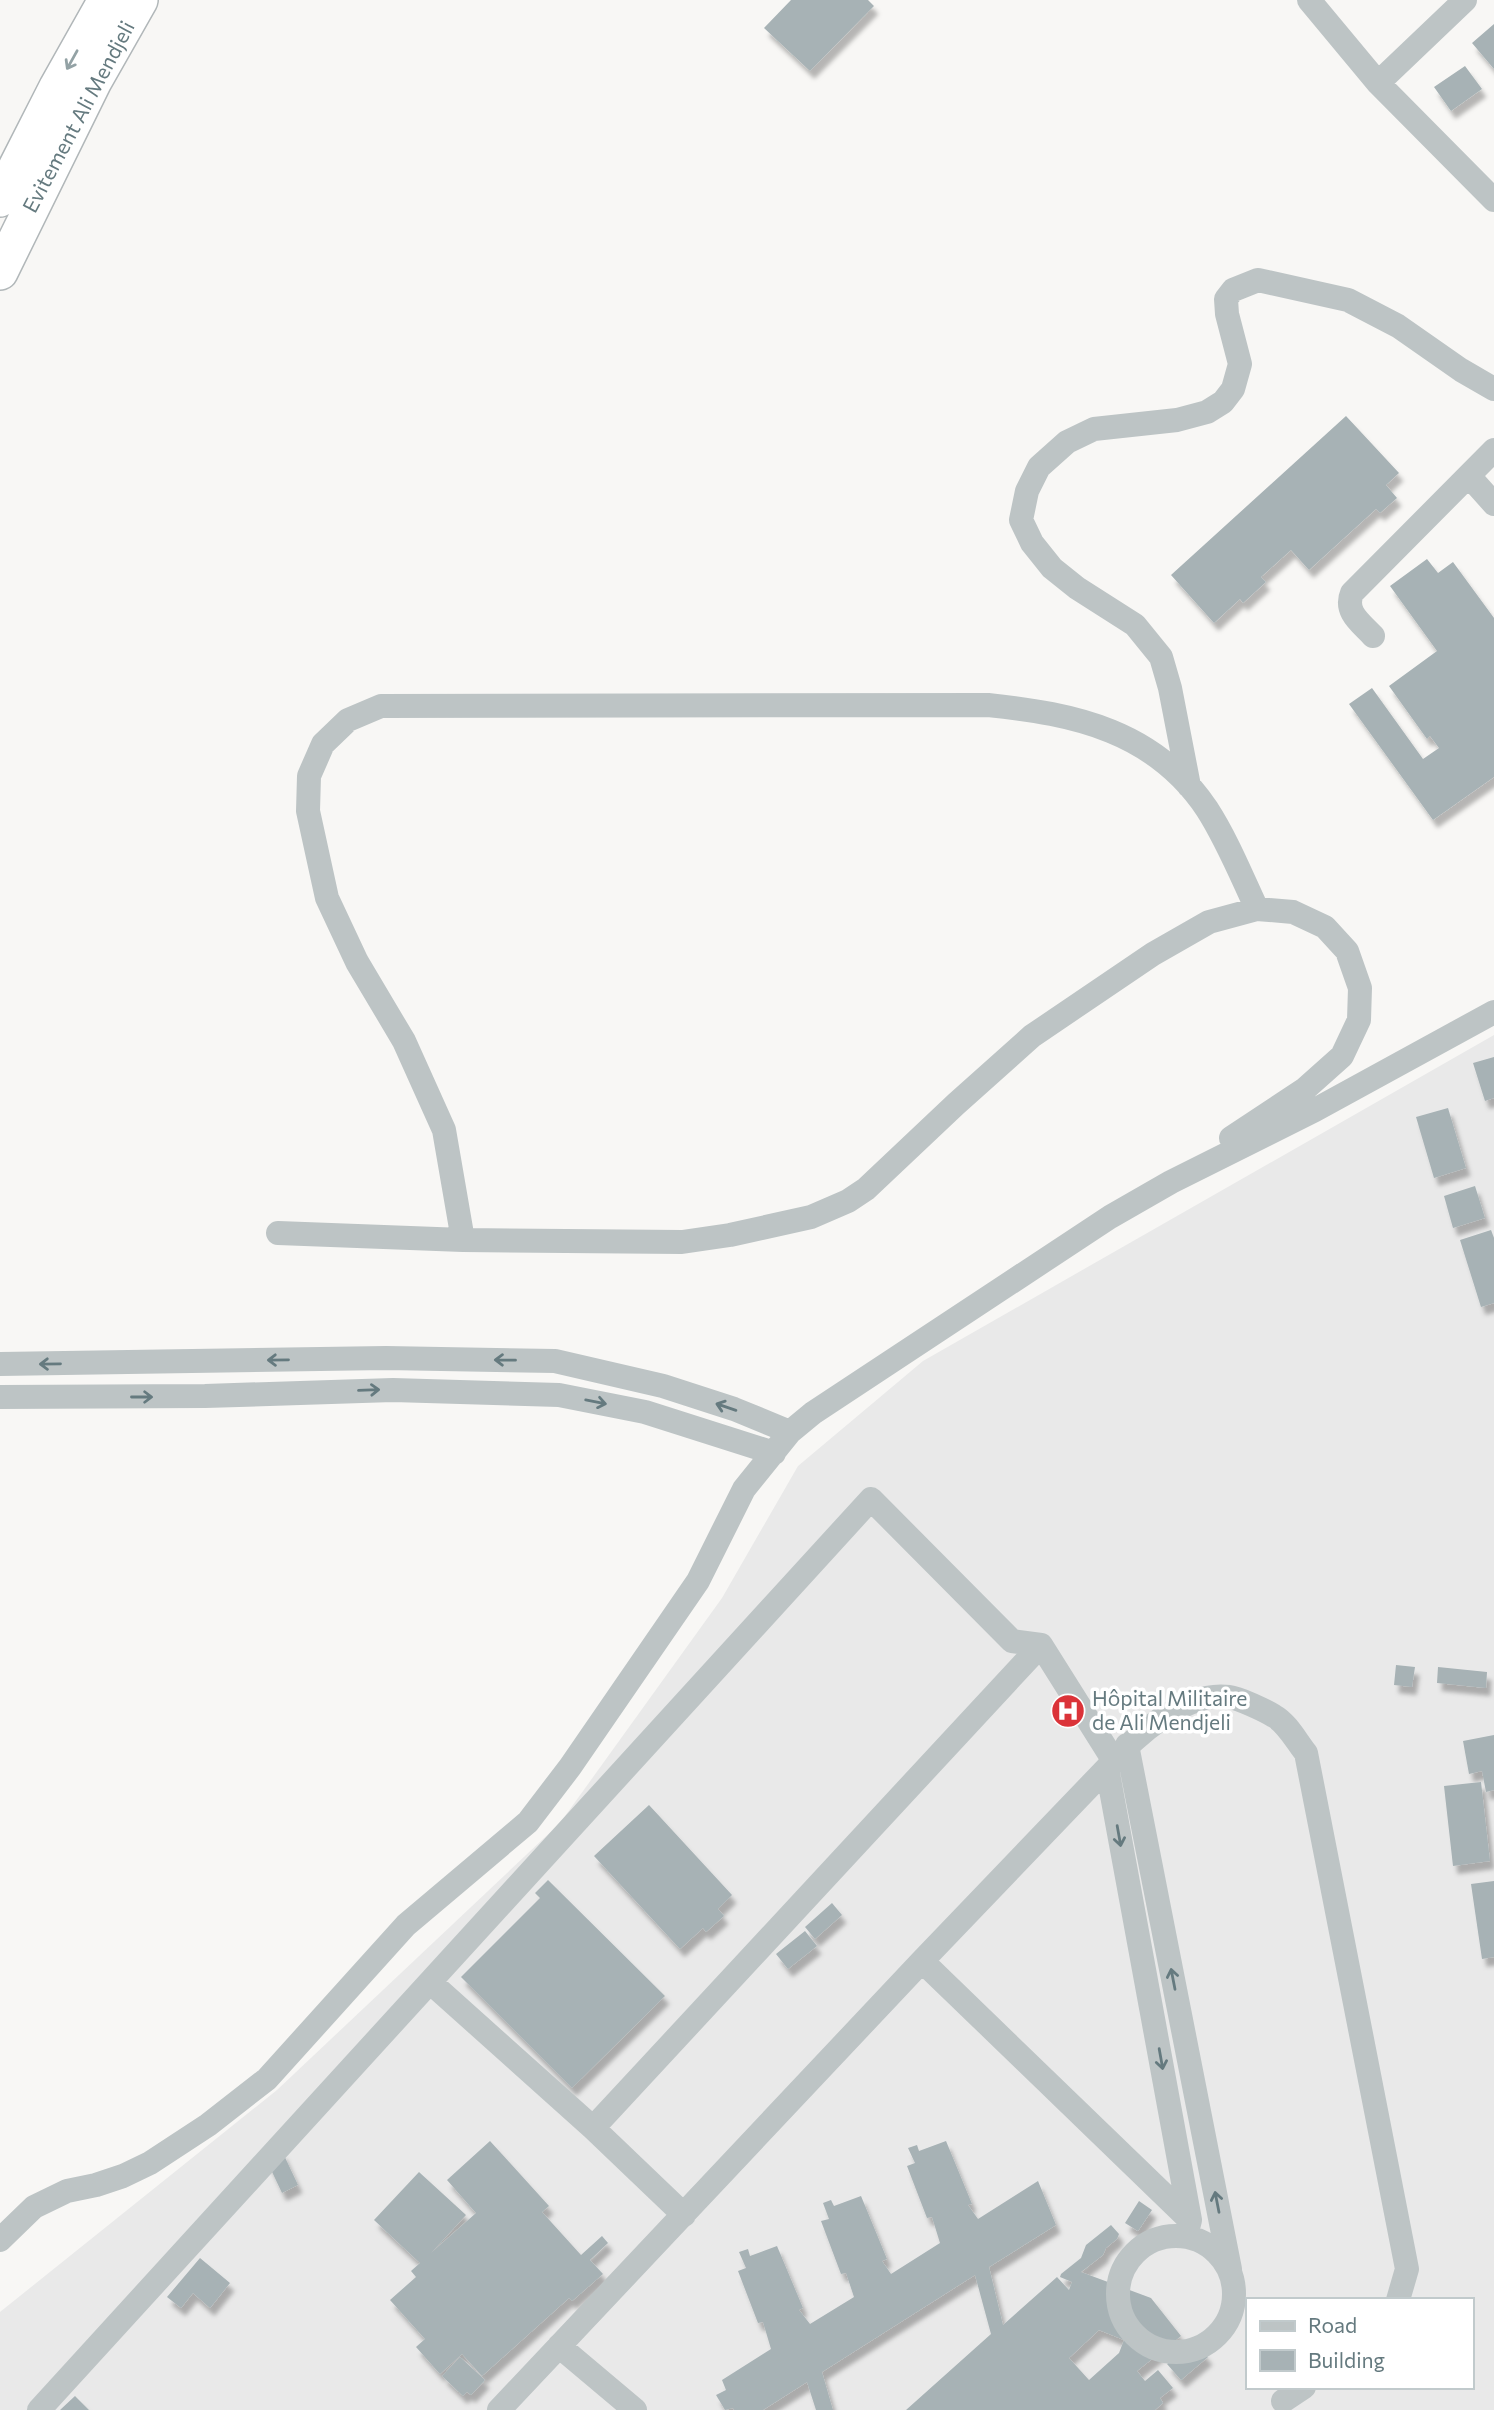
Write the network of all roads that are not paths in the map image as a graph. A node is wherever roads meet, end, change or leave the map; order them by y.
1 (106, 0) edge
2 (140, 0) edge
3 (1309, 0) edge
4 (1465, 0) edge
5 (1378, 83) junction
6 (0, 199) edge
7 (1494, 200) edge
8 (0, 272) edge
9 (1494, 389) edge
10 (1494, 450) edge
11 (1469, 476) junction
12 (1494, 504) edge
13 (1373, 636) dead end
14 (1189, 786) junction
15 (1256, 909) junction
16 (1494, 1012) edge
17 (1171, 1182) junction
18 (278, 1233) dead end
19 (463, 1240) junction
20 (0, 1364) edge
21 (0, 1398) edge
22 (790, 1432) junction
23 (774, 1453) junction
24 (1041, 1645) junction
25 (1116, 1758) junction
26 (922, 1961) junction
27 (430, 1982) junction
28 (593, 2128) junction
29 (684, 2215) junction
30 (1188, 2228) junction
31 (0, 2240) edge
32 (1233, 2279) junction
33 (1399, 2298) edge
34 (1246, 2314) edge
35 (559, 2346) junction
36 (39, 2410) edge
37 (499, 2410) edge
38 (635, 2410) edge

1 -> 6 highway, Evitement Ali Mendjeli
2 - 8 highway, Evitement Ali Mendjeli
3 - 5 street
4 - 5 street
5 - 7 street
9 - 14 street
10 - 11 street
11 - 12 street
11 - 13 street
14 - 15 street
14 - 19 street
15 - 17 street
15 - 19 street
16 - 17 street
17 - 22 street
18 - 19 street
22 -> 20 street
21 -> 23 street
22 - 23 street
23 - 31 street
24 - 25 street
24 - 27 street
24 - 28 street
25 - 26 street
25 -> 30 street
32 -> 25 street
25 - 33 street
26 - 29 street
26 - 30 street
27 - 28 street
27 - 36 street
28 - 29 street
29 - 35 street
30 - 32 street
30 - 32 street
32 - 34 street
35 - 37 street
35 - 38 street

